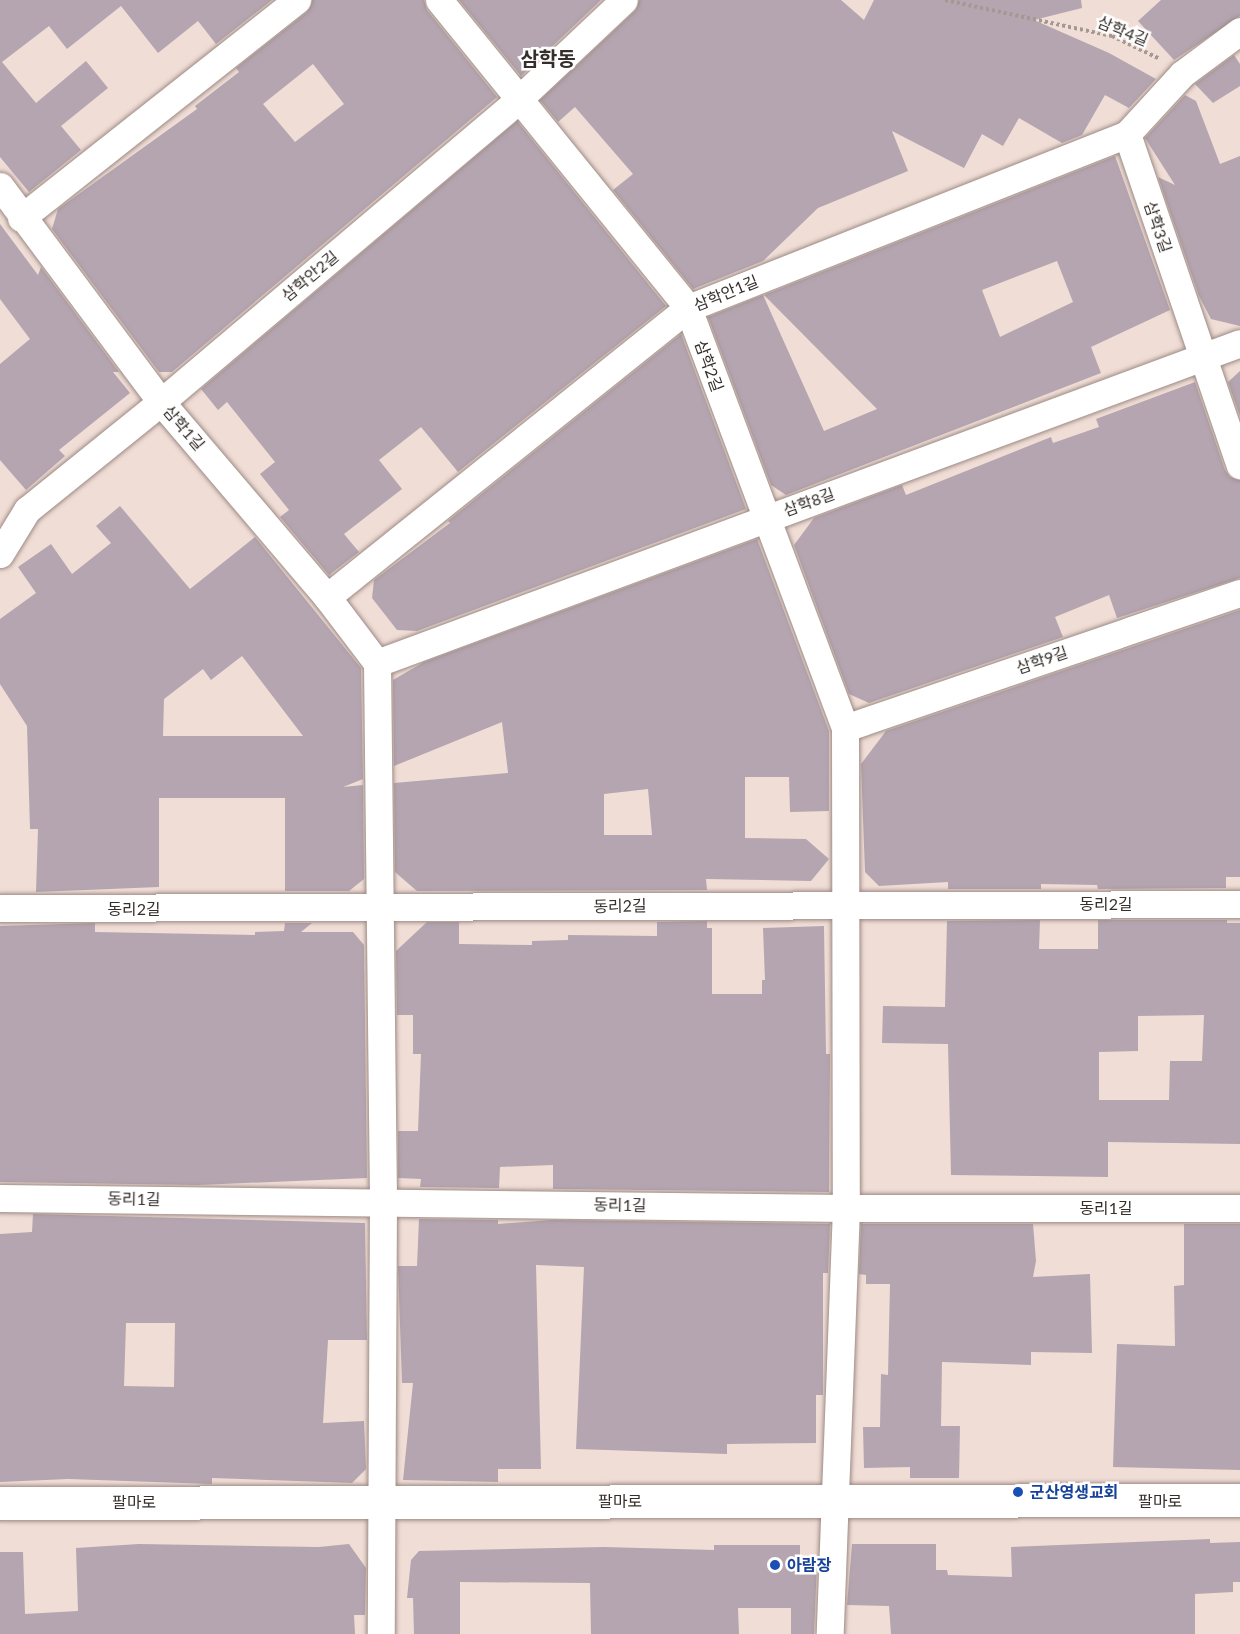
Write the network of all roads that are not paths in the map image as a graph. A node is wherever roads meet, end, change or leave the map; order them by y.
1 (297, 0) edge
2 (439, 0) edge
3 (624, 0) edge
4 (1240, 31) edge
5 (519, 99) junction
6 (1126, 134) junction
7 (0, 186) edge
8 (21, 218) junction
9 (688, 308) junction
10 (1240, 343) edge
11 (1202, 358) junction
12 (161, 402) junction
13 (1240, 465) edge
14 (766, 518) junction
15 (0, 554) edge
16 (1240, 593) edge
17 (327, 597) junction
18 (378, 663) junction
19 (845, 728) junction
20 (845, 904) junction
21 (1240, 904) edge
22 (0, 908) edge
23 (380, 909) junction
24 (0, 1198) edge
25 (383, 1202) junction
26 (846, 1208) junction
27 (1240, 1208) edge
28 (380, 1500) junction
29 (1240, 1500) edge
30 (0, 1503) edge
31 (833, 1503) junction
32 (381, 1634) edge
33 (830, 1634) edge

1 - 8 street
2 - 5 street, 삼학2길
3 - 5 street, 삼학안2길
4 - 6 street
5 - 9 street, 삼학2길
5 - 12 street, 삼학안2길
6 - 9 street, 삼학안1길
6 - 11 street, 삼학3길
7 - 8 street, 삼학1길
8 - 12 street, 삼학1길
9 - 14 street, 삼학2길
9 - 17 street, 삼학안1길
10 - 11 street, 삼학8길
11 - 13 street, 삼학3길
11 - 14 street, 삼학8길
12 - 15 street, 삼학안2길
12 - 17 street, 삼학1길
14 - 18 street, 삼학8길
14 - 19 street, 삼학2길
16 - 19 street, 삼학9길
17 - 18 street, 삼학1길
18 - 23 street
19 - 20 street
20 - 21 street, 동리2길
20 - 23 street, 동리2길
20 - 26 street
22 - 23 street, 동리2길
23 - 25 street
24 - 25 street, 동리1길
25 - 26 street, 동리1길
25 - 28 street
26 - 27 street, 동리1길
26 - 31 street
28 - 30 street, 팔마로
28 - 31 street, 팔마로
28 - 32 street
29 - 31 street, 팔마로
31 - 33 street

